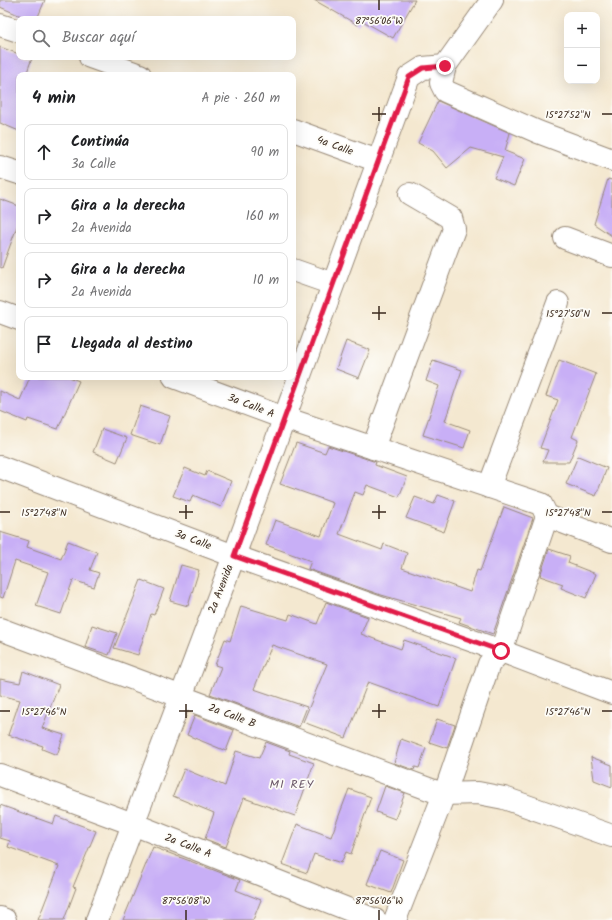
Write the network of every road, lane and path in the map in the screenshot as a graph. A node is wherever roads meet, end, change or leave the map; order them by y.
1 (492, 0) edge
2 (0, 25) edge
3 (16, 30) edge
4 (98, 60) edge
5 (445, 66) junction
6 (132, 72) edge
7 (296, 131) edge
8 (612, 160) edge
9 (378, 161) junction
10 (0, 167) edge
11 (16, 172) edge
12 (410, 194) dead end
13 (565, 238) dead end
14 (612, 256) edge
15 (296, 271) edge
16 (332, 284) junction
17 (558, 303) dead end
18 (0, 312) edge
19 (16, 318) edge
20 (182, 380) edge
21 (284, 418) junction
22 (373, 448) junction
23 (0, 467) edge
24 (489, 487) junction
25 (547, 516) junction
26 (612, 541) edge
27 (234, 556) junction
28 (0, 629) edge
29 (501, 651) junction
30 (612, 693) edge
31 (180, 696) junction
32 (0, 775) edge
33 (442, 794) junction
34 (133, 824) junction
35 (612, 836) edge
36 (0, 918) edge
37 (5, 920) edge
38 (97, 920) edge
39 (375, 920) edge
40 (394, 920) edge

1 - 5 street
2 - 3 street
4 - 6 street
5 - 8 street
5 - 9 street, 2a Avenida
7 - 9 street, 4a Calle
9 - 16 street, 2a Avenida
10 - 11 street
12 - 22 street
13 - 14 street
15 - 16 street
16 - 21 street, 2a Avenida
17 - 24 street
18 - 19 street
20 - 21 street, 3a Calle A
21 - 22 street, 3a Calle A
21 - 27 street, 2a Avenida
22 - 24 street, 3a Calle A
23 - 27 street, 3a Calle
24 - 25 street, 3a Calle A
25 - 26 street
25 - 29 street
27 - 29 street, 3a Calle
27 - 31 street, 2a Avenida
28 - 31 street, 2a Calle B
29 - 30 street, 3a Calle
29 - 33 street
31 - 33 street, 2a Calle B
31 - 34 street, 2a Avenida
32 - 34 street, 2a Calle A
33 - 35 street
33 - 40 street
34 - 38 street, 2a Avenida
34 - 39 street, 2a Calle A
36 - 37 street

